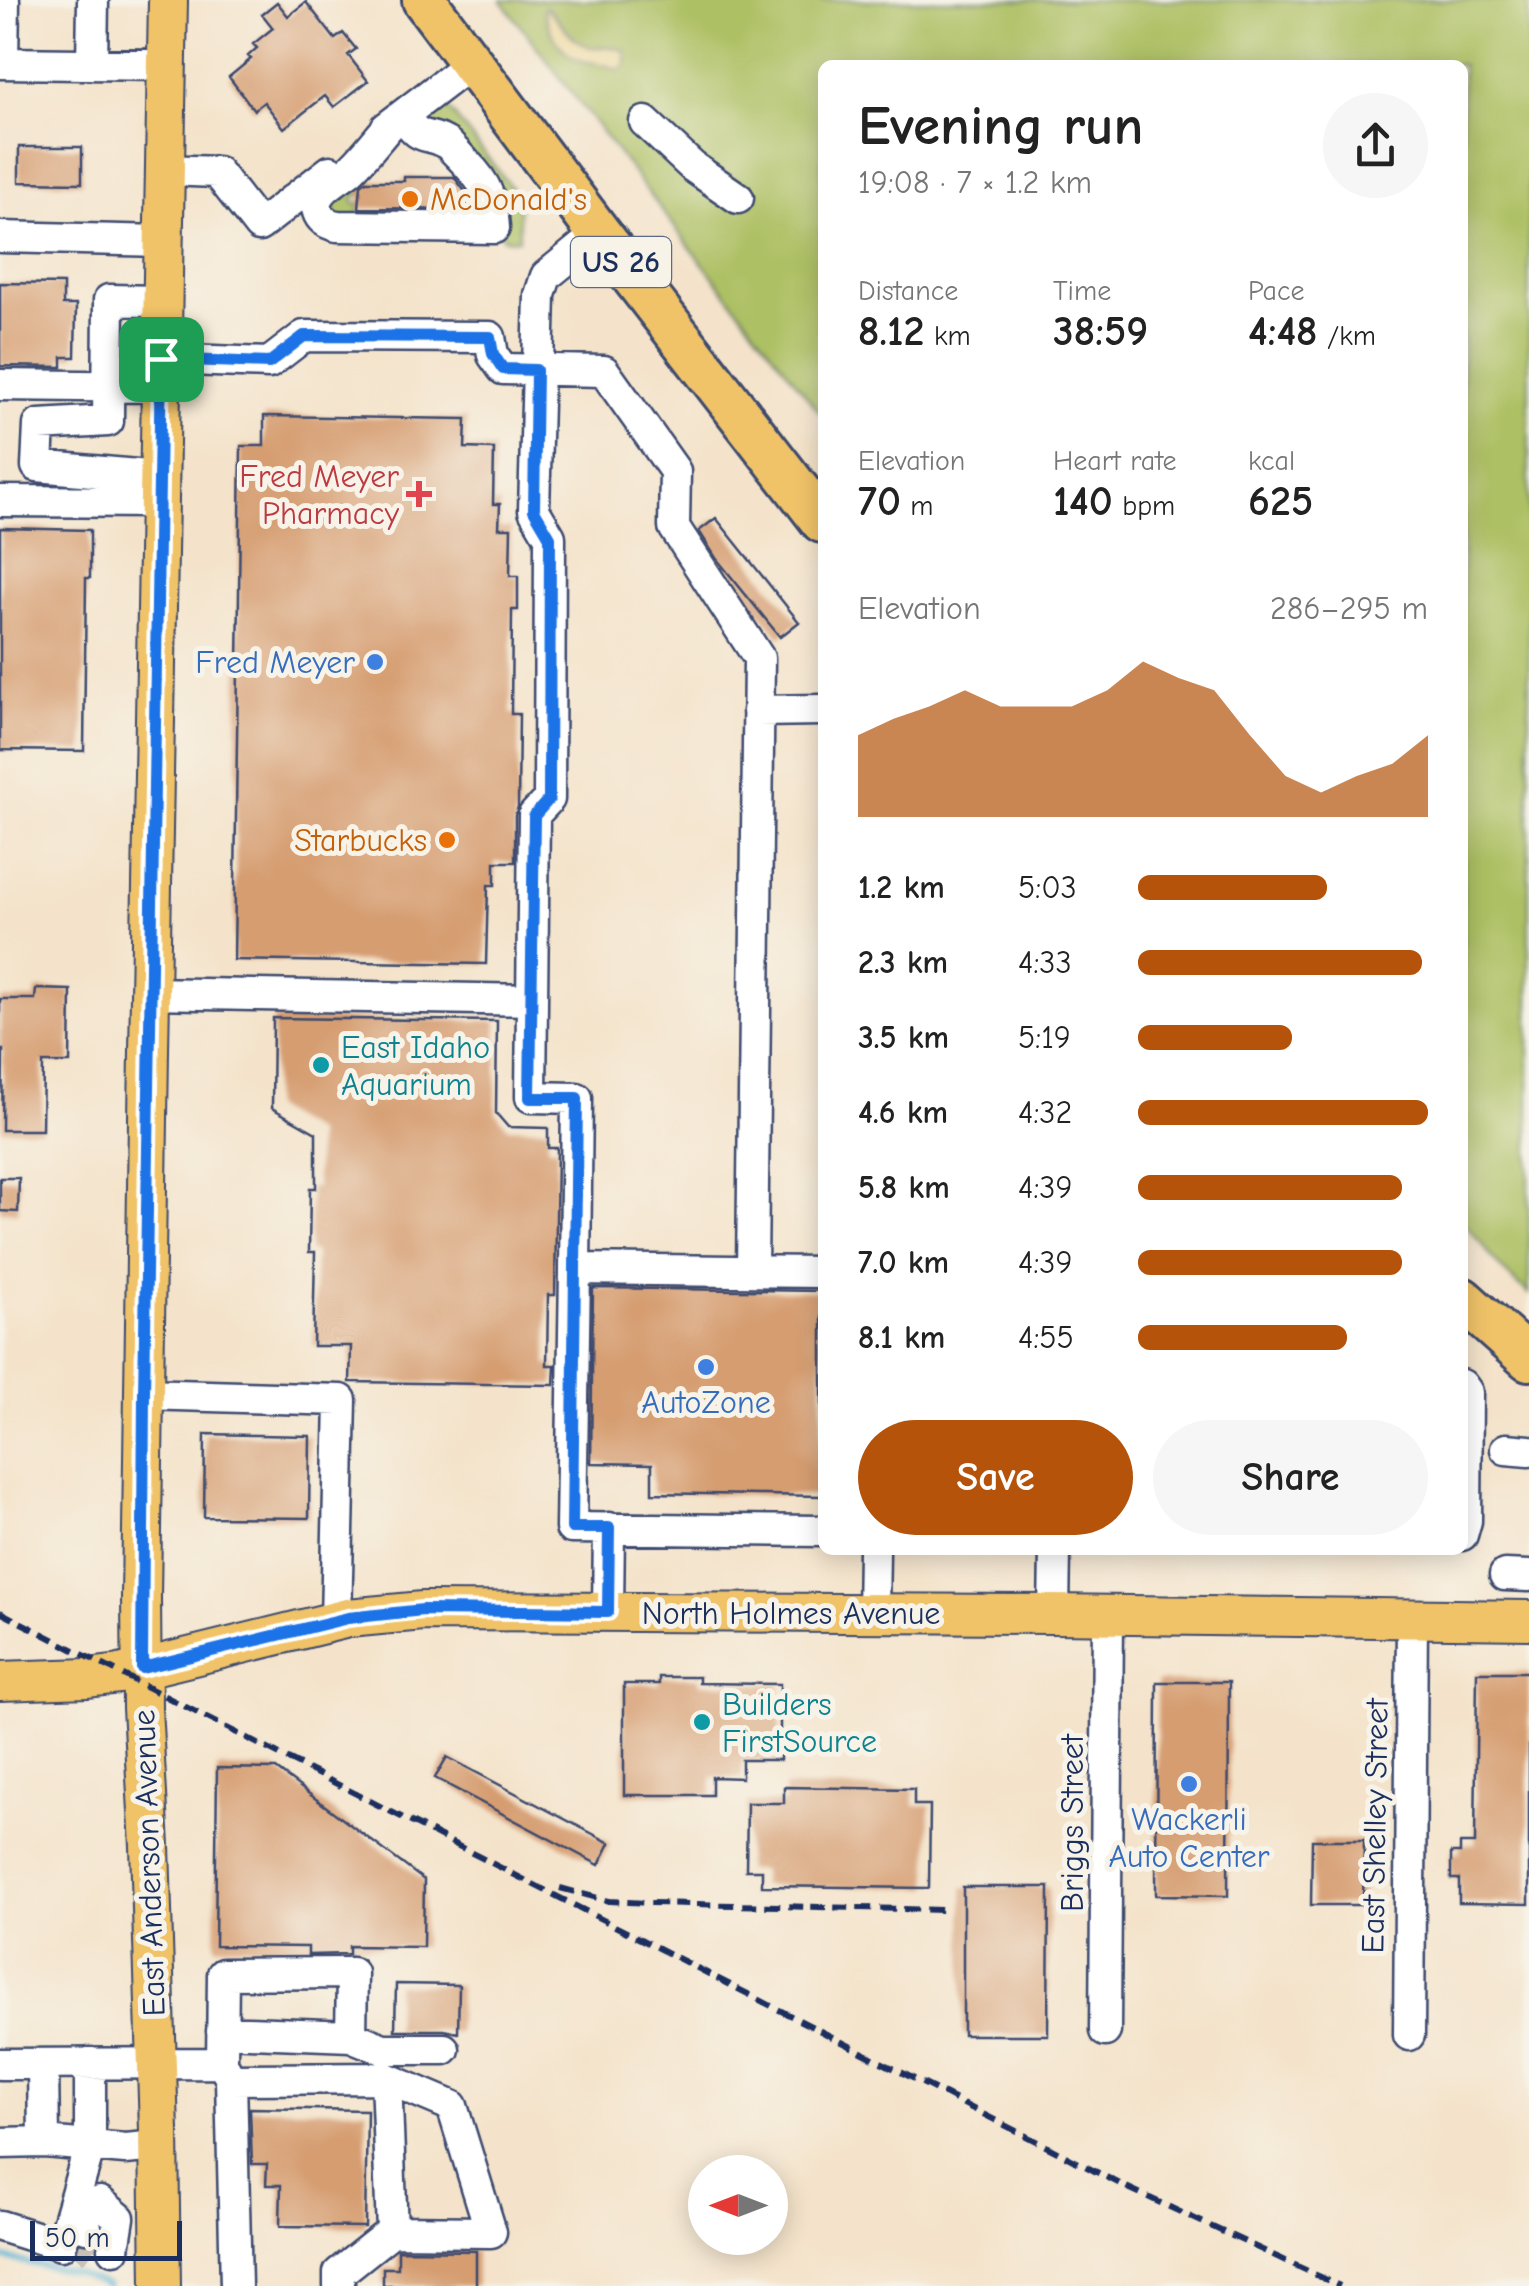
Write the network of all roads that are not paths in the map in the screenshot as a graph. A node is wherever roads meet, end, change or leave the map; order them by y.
1 (4, 0) edge
2 (92, 0) edge
3 (168, 0) edge
4 (424, 0) edge
5 (2, 63) edge
6 (471, 63) junction
7 (92, 64) junction
8 (167, 65) junction
9 (396, 121) junction
10 (645, 122) dead end
11 (165, 170) junction
12 (310, 186) junction
13 (738, 198) dead end
14 (359, 226) junction
15 (598, 233) junction
16 (0, 237) edge
17 (164, 241) junction
18 (162, 301) junction
19 (536, 370) junction
20 (161, 373) junction
21 (0, 385) edge
22 (108, 387) junction
23 (159, 490) junction
24 (0, 501) edge
25 (818, 517) edge
26 (818, 710) edge
27 (758, 711) junction
28 (150, 994) junction
29 (532, 1000) junction
30 (575, 1268) junction
31 (752, 1271) junction
32 (818, 1272) edge
33 (1468, 1304) edge
34 (1529, 1360) edge
35 (144, 1394) junction
36 (609, 1528) junction
37 (818, 1531) edge
38 (874, 1555) edge
39 (1055, 1555) edge
40 (608, 1612) junction
41 (873, 1614) junction
42 (1054, 1614) junction
43 (1108, 1615) junction
44 (1412, 1618) junction
45 (1529, 1620) edge
46 (336, 1621) junction
47 (142, 1668) junction
48 (0, 1682) edge
49 (222, 2031) junction
50 (1105, 2031) dead end
51 (1409, 2035) dead end
52 (351, 2036) junction
53 (444, 2049) dead end
54 (90, 2063) junction
55 (157, 2063) junction
56 (0, 2064) edge
57 (43, 2064) junction
58 (226, 2071) junction
59 (386, 2078) junction
60 (44, 2142) junction
61 (0, 2144) edge
62 (90, 2146) junction
63 (159, 2146) junction
64 (0, 2226) edge
65 (392, 2231) junction
66 (88, 2234) junction
67 (160, 2268) edge
68 (236, 2286) edge
69 (339, 2286) edge

1 - 5 street
2 - 7 street
3 - 8 main road, East Anderson Avenue
4 - 6 highway, US 26
5 - 7 street
6 - 9 street
6 - 15 highway, US 26
7 - 8 street
8 - 11 main road, East Anderson Avenue
9 - 12 street
9 - 14 street
9 - 14 street
10 - 13 street
11 - 12 street
11 - 17 main road, East Anderson Avenue
12 - 14 street
15 - 19 street
15 - 25 highway, US 26
16 - 17 street
17 - 18 main road, East Anderson Avenue
18 - 20 main road, East Anderson Avenue
18 - 22 street
19 - 20 street
19 - 27 street
19 - 29 street
20 - 22 street
20 - 23 main road, East Anderson Avenue
21 - 22 street
22 - 23 street
23 - 24 street
23 - 28 main road, East Anderson Avenue
26 - 27 street
27 - 31 street
28 - 29 street
28 - 35 main road, East Anderson Avenue
29 - 30 street
30 - 31 street
30 - 36 street
31 - 32 street
33 - 34 highway
35 - 46 street
35 - 47 main road, East Anderson Avenue
36 - 37 street
36 - 40 street
38 - 41 street
39 - 42 street
40 - 41 main road, North Holmes Avenue
40 - 46 main road, North Holmes Avenue
41 - 42 main road, North Holmes Avenue
42 - 43 main road, North Holmes Avenue
43 - 44 main road, North Holmes Avenue
43 - 50 street, Briggs Street
44 - 45 main road, North Holmes Avenue
44 - 51 street, East Shelley Street
46 - 47 main road, North Holmes Avenue
47 - 48 main road, North Holmes Avenue
47 - 55 main road, East Anderson Avenue
49 - 52 street
49 - 52 street
49 - 58 street
52 - 53 street
54 - 55 street
54 - 57 street
54 - 62 street
55 - 58 street
55 - 63 main road, East Anderson Avenue
56 - 57 street
57 - 60 street
58 - 59 street
58 - 68 street
59 - 65 street
59 - 65 street
60 - 61 street
60 - 62 street
62 - 63 street
62 - 66 street
63 - 67 main road, East Anderson Avenue
64 - 66 street
65 - 69 street
66 - 67 street

